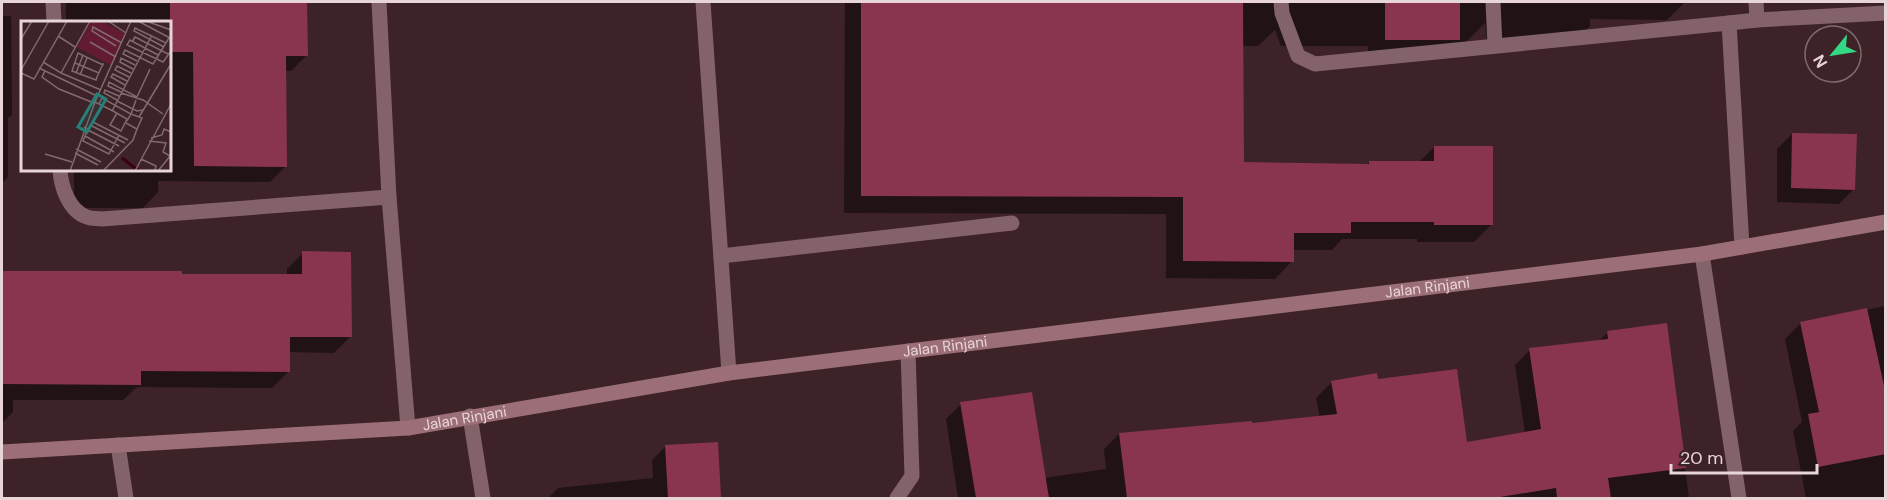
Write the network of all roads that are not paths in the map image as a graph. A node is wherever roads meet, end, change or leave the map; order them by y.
1 (53, 2) edge
2 (379, 2) edge
3 (703, 2) edge
4 (1281, 2) edge
5 (1493, 2) edge
6 (1756, 2) edge
7 (1849, 8) edge
8 (1886, 13) edge
9 (1757, 20) junction
10 (54, 21) edge
11 (1729, 23) junction
12 (1495, 46) junction
13 (60, 171) edge
14 (389, 197) junction
15 (1886, 222) edge
16 (1012, 223) dead end
17 (1742, 247) junction
18 (1702, 254) junction
19 (721, 256) junction
20 (908, 351) junction
21 (729, 373) junction
22 (470, 416) junction
23 (408, 428) junction
24 (118, 445) junction
25 (2, 452) edge
26 (126, 498) edge
27 (483, 498) edge
28 (897, 498) edge
29 (1740, 498) edge

1 - 10 street
2 - 14 street
3 - 19 street
4 - 12 street
5 - 12 street
6 - 9 street
7 - 8 street
7 - 9 street
9 - 11 street
11 - 12 street
11 - 17 street
13 - 14 street
14 - 23 street
15 - 17 street, Jalan Rinjani
16 - 19 street
17 - 18 street, Jalan Rinjani
18 - 20 street, Jalan Rinjani
18 - 29 street
19 - 21 street
20 - 21 street, Jalan Rinjani
20 - 28 street
21 - 22 street, Jalan Rinjani
22 - 23 street, Jalan Rinjani
22 - 27 street
23 - 24 street, Jalan Rinjani
24 - 25 street, Jalan Rinjani
24 - 26 street

